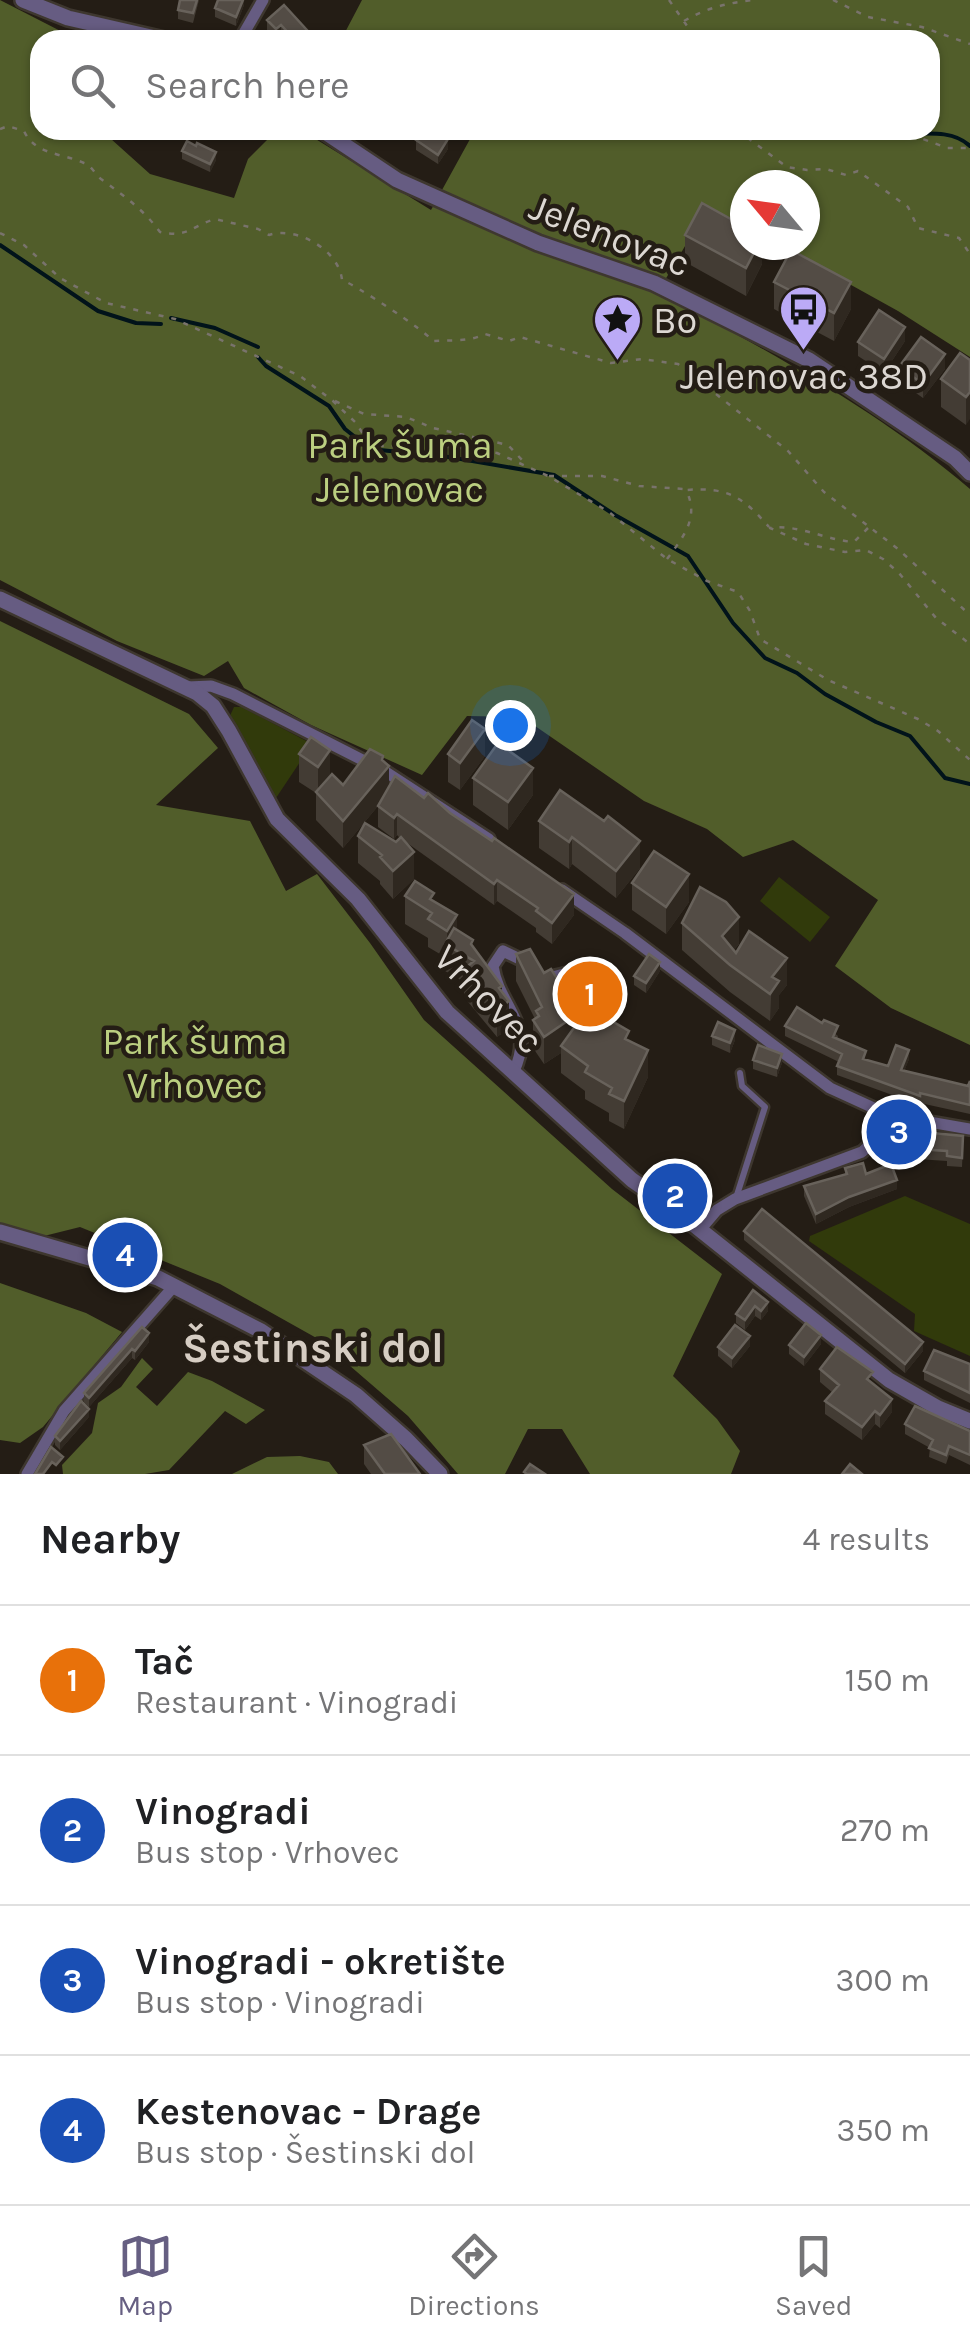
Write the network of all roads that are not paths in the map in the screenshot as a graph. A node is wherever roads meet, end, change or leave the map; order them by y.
1 (23, 0) edge
2 (264, 0) edge
3 (120, 30) edge
4 (246, 30) edge
5 (337, 140) edge
6 (970, 473) edge
7 (0, 599) edge
8 (188, 687) junction
9 (237, 696) junction
10 (217, 712) junction
11 (499, 846) edge
12 (546, 879) edge
13 (601, 973) dead end
14 (547, 975) joint
15 (514, 1071) junction
16 (740, 1072) dead end
17 (889, 1115) junction
18 (970, 1129) edge
19 (736, 1199) junction
20 (700, 1230) junction
21 (0, 1232) edge
22 (175, 1285) junction
23 (970, 1421) edge
24 (28, 1474) edge
25 (440, 1474) edge

1 - 3 street
2 - 4 street
5 - 6 street, Jelenovac
7 - 8 street, Vrhovec
8 - 9 street
8 - 10 street, Vrhovec
9 - 10 street
9 - 11 street
10 - 15 street, Vrhovec
12 - 17 street
13 - 14 lane
14 - 15 street
15 - 20 street, Vrhovec
16 - 19 lane
17 - 18 street
17 - 19 street
19 - 20 street
20 - 23 street, Vrhovec
21 - 22 street
22 - 24 street
22 - 25 street

